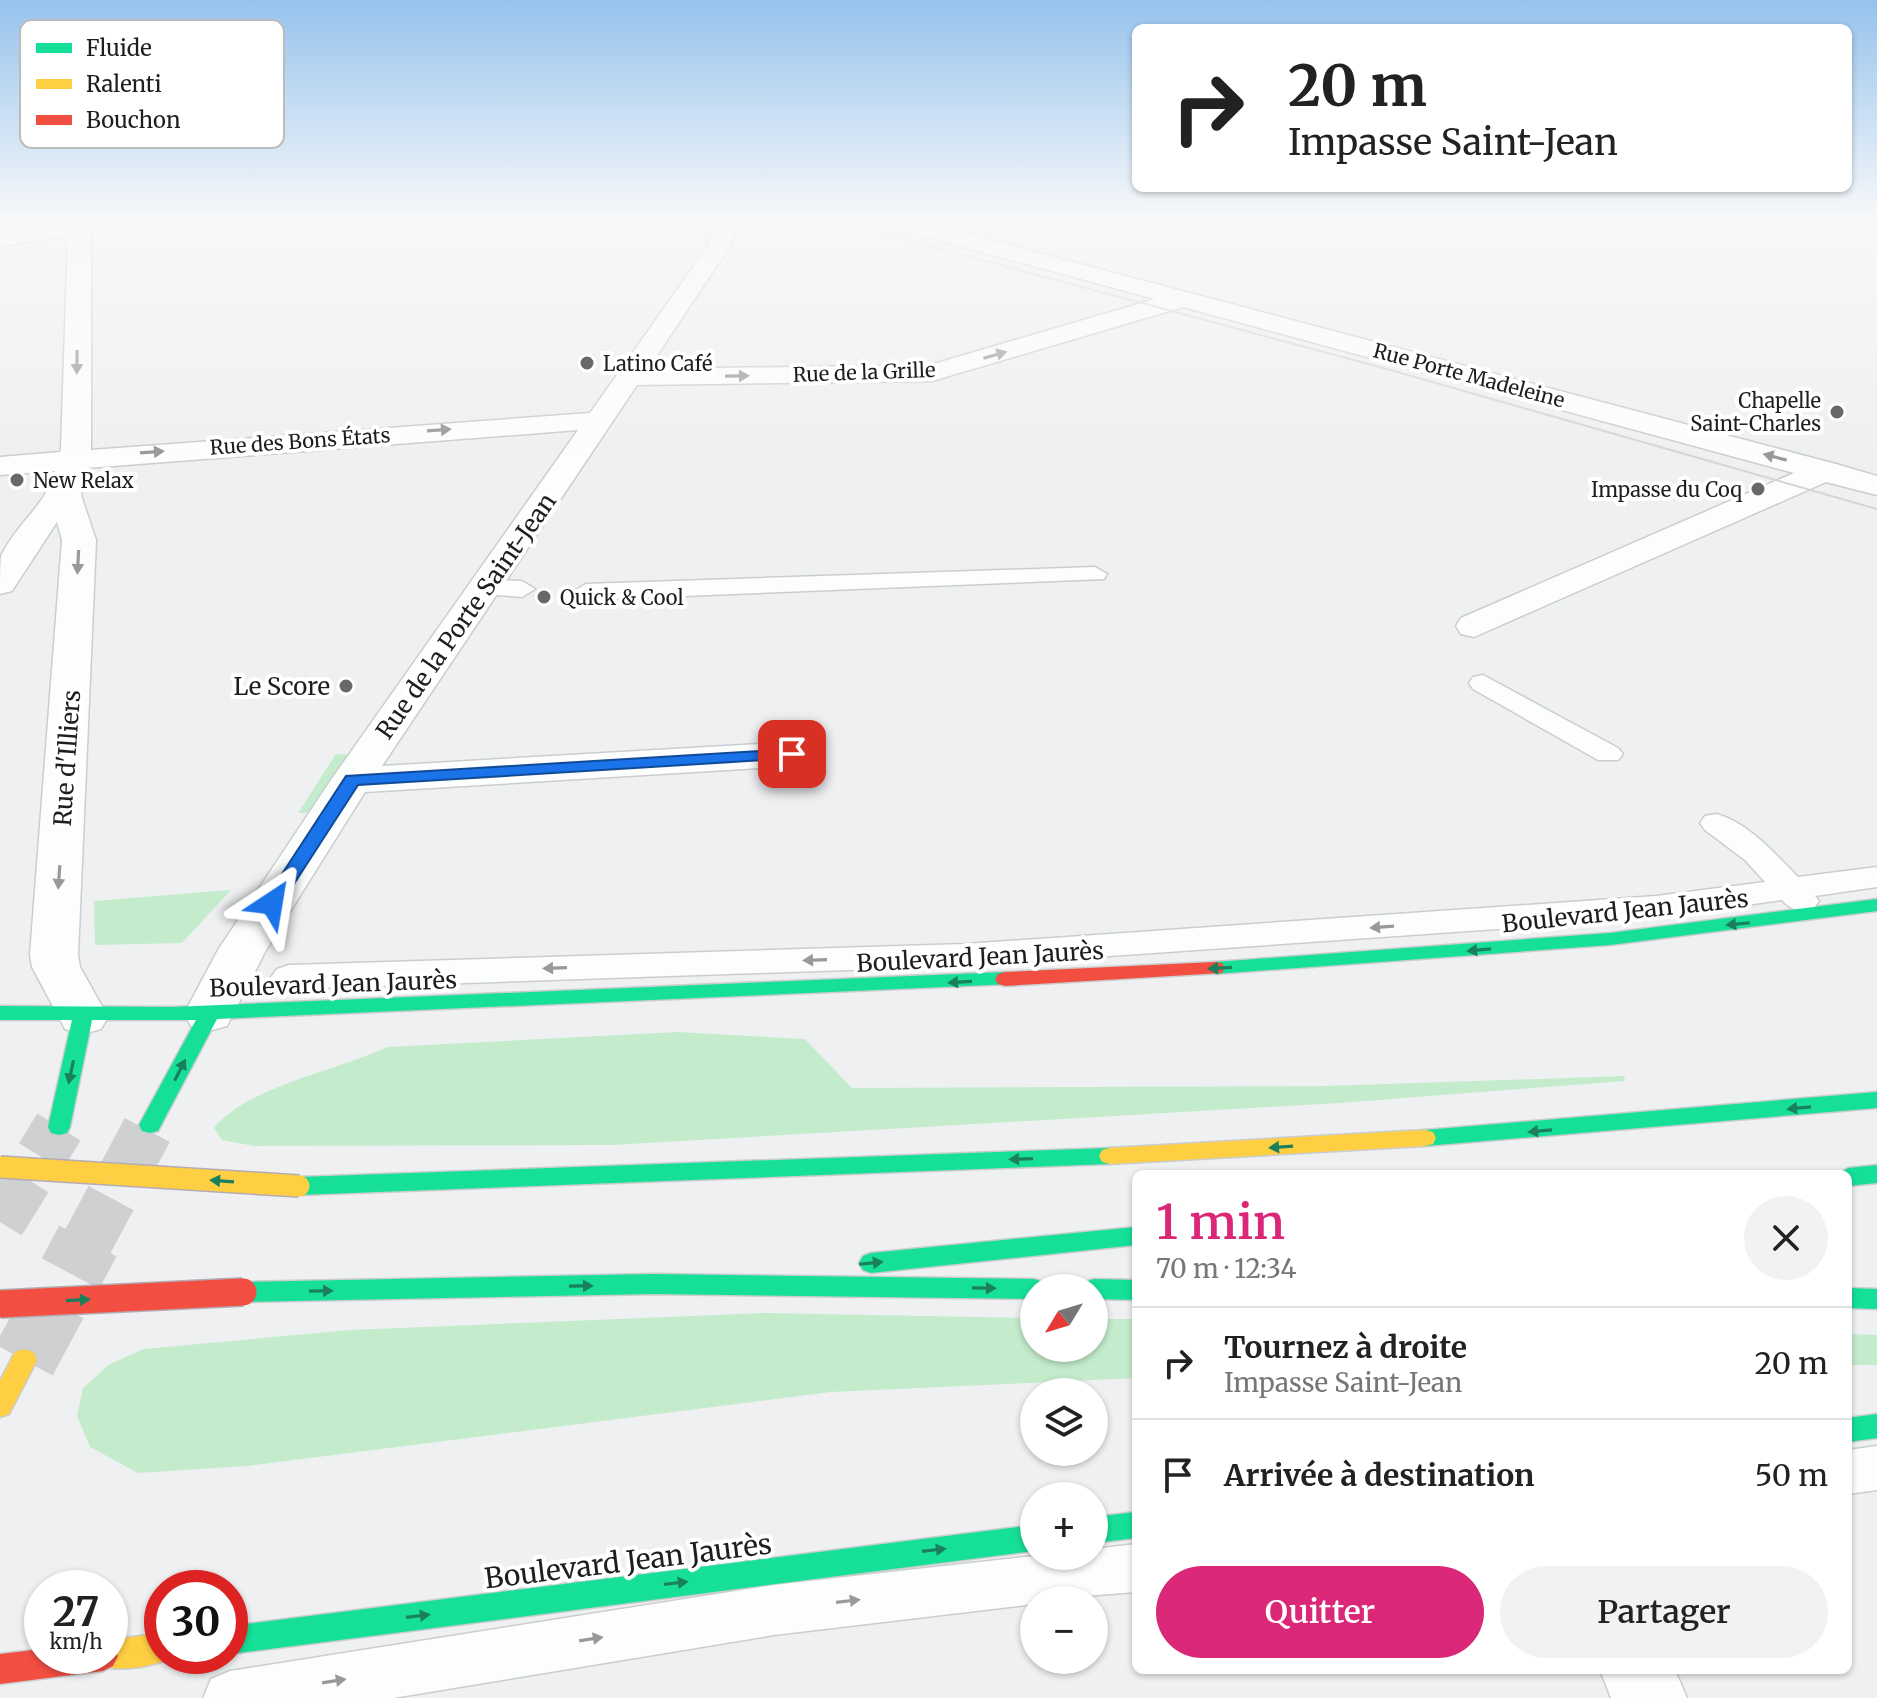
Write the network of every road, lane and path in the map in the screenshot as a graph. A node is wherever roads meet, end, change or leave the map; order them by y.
1 (77, 295) edge
2 (686, 295) edge
3 (1168, 295) edge
4 (1182, 299) junction
5 (631, 377) junction
6 (600, 422) junction
7 (0, 466) edge
8 (1825, 471) junction
9 (69, 477) junction
10 (1877, 486) edge
11 (1095, 574) dead end
12 (0, 584) edge
13 (586, 592) dead end
14 (1474, 626) dead end
15 (1483, 683) dead end
16 (792, 754) dead end
17 (1608, 754) dead end
18 (352, 780) junction
19 (1716, 823) dead end
20 (1877, 877) edge
21 (1790, 889) junction
22 (1877, 905) edge
23 (1815, 915) junction
24 (289, 977) dead end
25 (0, 1013) edge
26 (209, 1014) junction
27 (83, 1017) junction
28 (1877, 1100) edge
29 (150, 1125) tunnel mouth
30 (59, 1127) tunnel mouth
31 (0, 1167) edge
32 (1877, 1174) edge
33 (1852, 1177) edge
34 (1132, 1236) edge
35 (856, 1264) dead end
36 (825, 1267) dead end
37 (654, 1284) junction
38 (1020, 1289) edge
39 (1108, 1289) edge
40 (1132, 1290) edge
41 (1852, 1298) edge
42 (1877, 1299) edge
43 (0, 1304) edge
44 (24, 1360) tunnel mouth
45 (0, 1406) edge
46 (1877, 1426) edge
47 (1852, 1429) edge
48 (1877, 1468) edge
49 (1852, 1471) edge
50 (1132, 1525) edge
51 (1108, 1528) edge
52 (1020, 1540) edge
53 (1132, 1568) edge
54 (248, 1638) edge
55 (24, 1666) edge
56 (0, 1669) edge
57 (1638, 1674) edge
58 (230, 1698) edge
59 (1650, 1698) edge

1 -> 9 street, Rue d'Illiers
2 - 5 street, Rue de la Porte Saint-Jean
3 - 4 street, Rue Porte Madeleine
5 -> 4 street, Rue de la Grille
8 -> 4 street, Rue Porte Madeleine
5 - 6 street, Rue de la Porte Saint-Jean
9 -> 6 street, Rue des Bons États
6 - 18 street, Rue de la Porte Saint-Jean
7 - 9 street, Rue des Bons États
8 - 10 street, Rue Porte Madeleine
8 - 14 street
9 - 12 street
9 -> 27 street, Rue d'Illiers
11 - 13 lane
15 - 17 lane
16 - 18 street
18 - 26 street, Rue de la Porte Saint-Jean
19 - 21 lane
20 - 21 lane
21 - 23 lane
21 -> 24 lane
22 - 23 main road, Boulevard Jean Jaurès
23 -> 26 main road, Boulevard Jean Jaurès
25 - 27 main road, Boulevard Jean Jaurès
26 - 27 main road, Boulevard Jean Jaurès
29 -> 26 main road
27 -> 30 main road
28 -> 31 main road, bridge
32 - 33 main road
35 -> 34 main road
36 - 37 main road
37 -> 38 main road
43 -> 37 main road, bridge
39 - 40 main road
41 - 42 main road
44 - 45 main road
46 - 47 main road
48 - 49 lane
50 - 51 main road
54 -> 52 main road, Boulevard Jean Jaurès
58 -> 53 lane
55 - 56 main road
57 - 59 street

